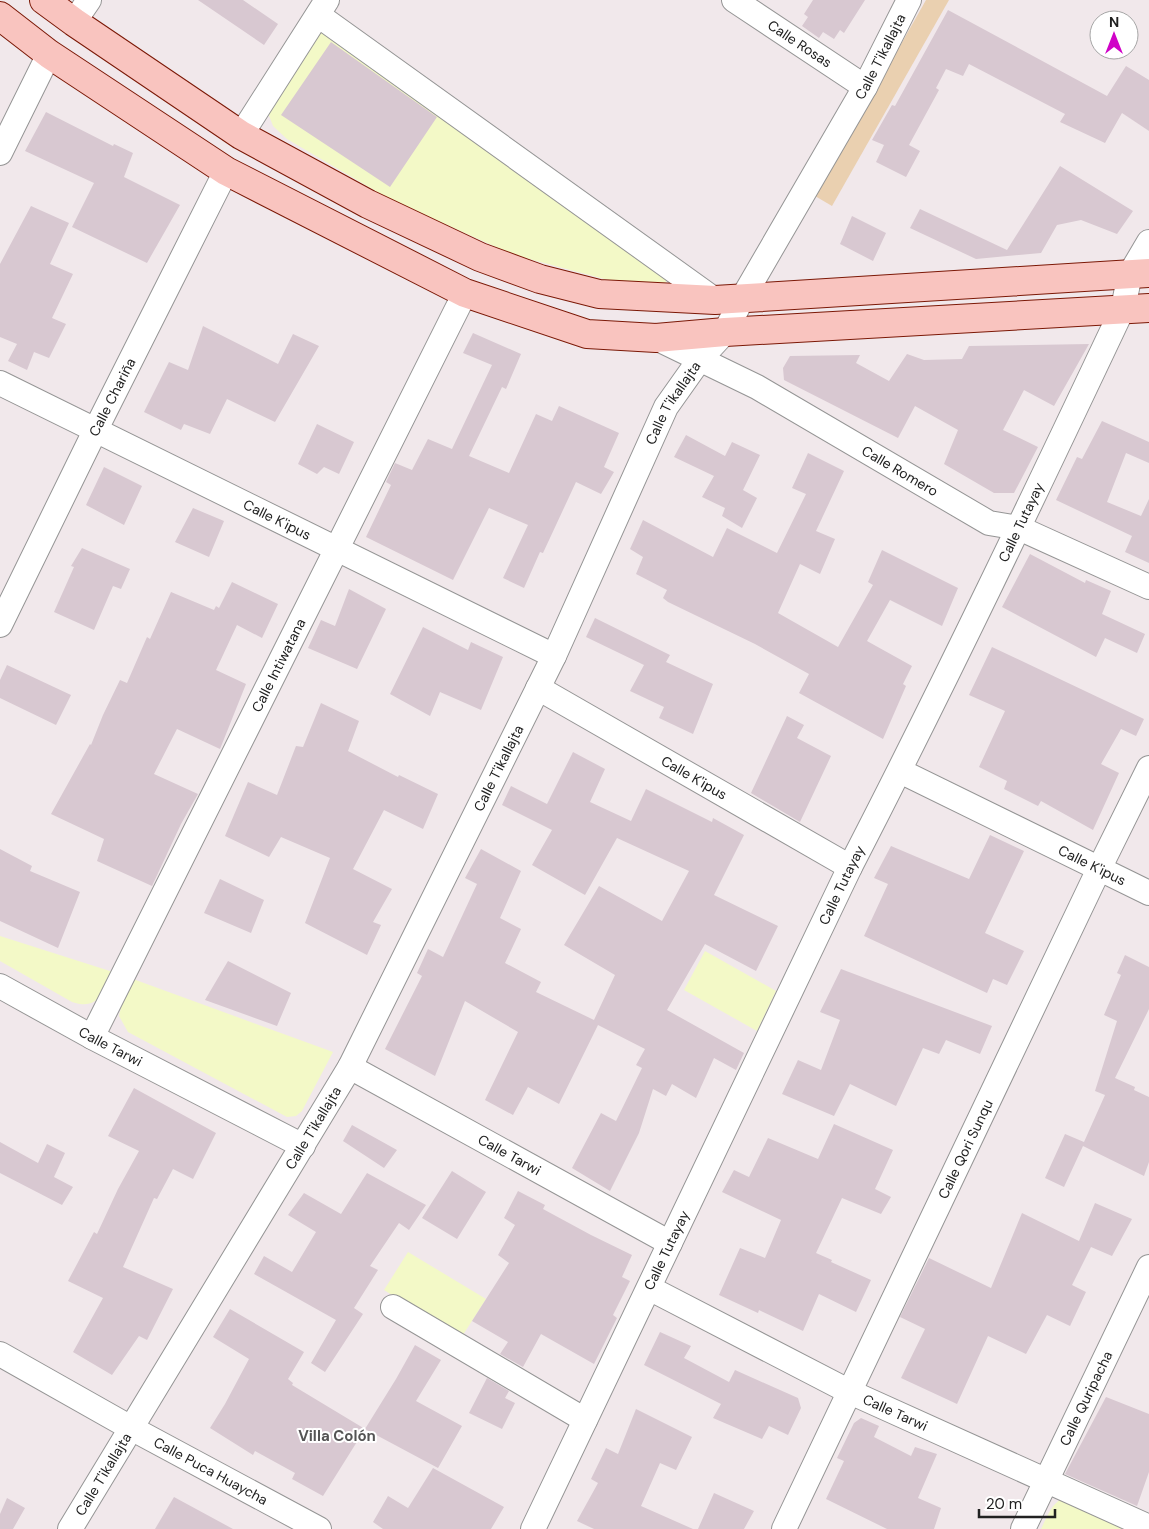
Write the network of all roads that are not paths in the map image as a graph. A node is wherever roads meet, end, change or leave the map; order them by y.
1 (44, 0) edge
2 (89, 0) edge
3 (734, 0) edge
4 (909, 0) edge
5 (322, 7) edge
6 (0, 16) edge
7 (74, 22) junction
8 (49, 54) junction
9 (865, 87) junction
10 (241, 135) junction
11 (0, 153) edge
12 (226, 171) junction
13 (1149, 242) edge
14 (1140, 274) edge
15 (465, 293) junction
16 (742, 299) junction
17 (715, 300) junction
18 (1136, 308) edge
19 (725, 332) junction
20 (656, 338) junction
21 (700, 360) junction
22 (0, 383) edge
23 (95, 430) junction
24 (1019, 528) junction
25 (337, 549) junction
26 (1149, 587) edge
27 (0, 625) edge
28 (554, 656) junction
29 (538, 688) junction
30 (1149, 768) edge
31 (900, 772) junction
32 (850, 868) junction
33 (1100, 869) junction
34 (1149, 893) edge
35 (0, 986) edge
36 (92, 1037) junction
37 (350, 1067) junction
38 (302, 1146) junction
39 (670, 1243) junction
40 (1149, 1267) edge
41 (649, 1288) junction
42 (393, 1307) dead end
43 (0, 1354) edge
44 (850, 1392) junction
45 (585, 1420) junction
46 (131, 1428) junction
47 (1046, 1481) junction
48 (1149, 1527) edge
49 (70, 1529) edge
50 (319, 1529) edge
51 (533, 1529) edge
52 (784, 1529) edge
53 (1023, 1529) edge

1 - 7 main road
2 - 7 street
3 - 9 street, Calle Rosas
4 - 9 street, Calle T'ikallajta
5 - 10 street
5 - 17 street
6 - 8 main road
7 - 10 main road
8 - 11 street
8 - 12 main road
9 - 16 street, Calle T'ikallajta
10 - 17 main road
12 - 15 main road
12 - 23 street, Calle Chariña
13 - 14 street, Calle Tutayay
14 - 16 main road
14 - 18 street, Calle Tutayay
15 - 20 main road
15 - 25 street, Calle Intiwatana
16 - 17 main road
16 - 19 street, Calle T'ikallajta
18 - 19 main road
18 - 24 street, Calle Tutayay
19 - 20 main road
19 - 21 street, Calle T'ikallajta
20 - 21 street, Calle Romero
21 - 24 street, Calle Romero
21 - 28 street, Calle T'ikallajta
22 - 23 street, Calle K'ipus
23 - 25 street, Calle K'ipus
23 - 27 street, Calle Chariña
24 - 26 street, Calle Romero
24 - 31 street, Calle Tutayay
25 - 28 street, Calle K'ipus
25 - 36 street, Calle Intiwatana
28 - 29 street, Calle T'ikallajta
29 - 32 street, Calle K'ipus
29 - 37 street, Calle T'ikallajta
30 - 33 street, Calle Qori Sunqu
31 - 32 street, Calle Tutayay
31 - 33 street, Calle K'ipus
32 - 39 street, Calle Tutayay
33 - 34 street, Calle K'ipus
33 - 44 street, Calle Qori Sunqu
35 - 36 street, Calle Tarwi
36 - 38 street, Calle Tarwi
37 - 38 street, Calle T'ikallajta
37 - 39 street, Calle Tarwi
38 - 46 street, Calle T'ikallajta
39 - 41 street, Calle Tutayay
40 - 47 street, Calle Quripacha
41 - 44 street, Calle Tarwi
41 - 45 street, Calle Tutayay
42 - 45 street
43 - 46 street, Calle Puca Huaycha
44 - 47 street, Calle Tarwi
44 - 52 street, Calle Qori Sunqu
45 - 51 street, Calle Tutayay
46 - 49 street, Calle T'ikallajta
46 - 50 street, Calle Puca Huaycha
47 - 48 street, Calle Tarwi
47 - 53 street, Calle Quripacha

